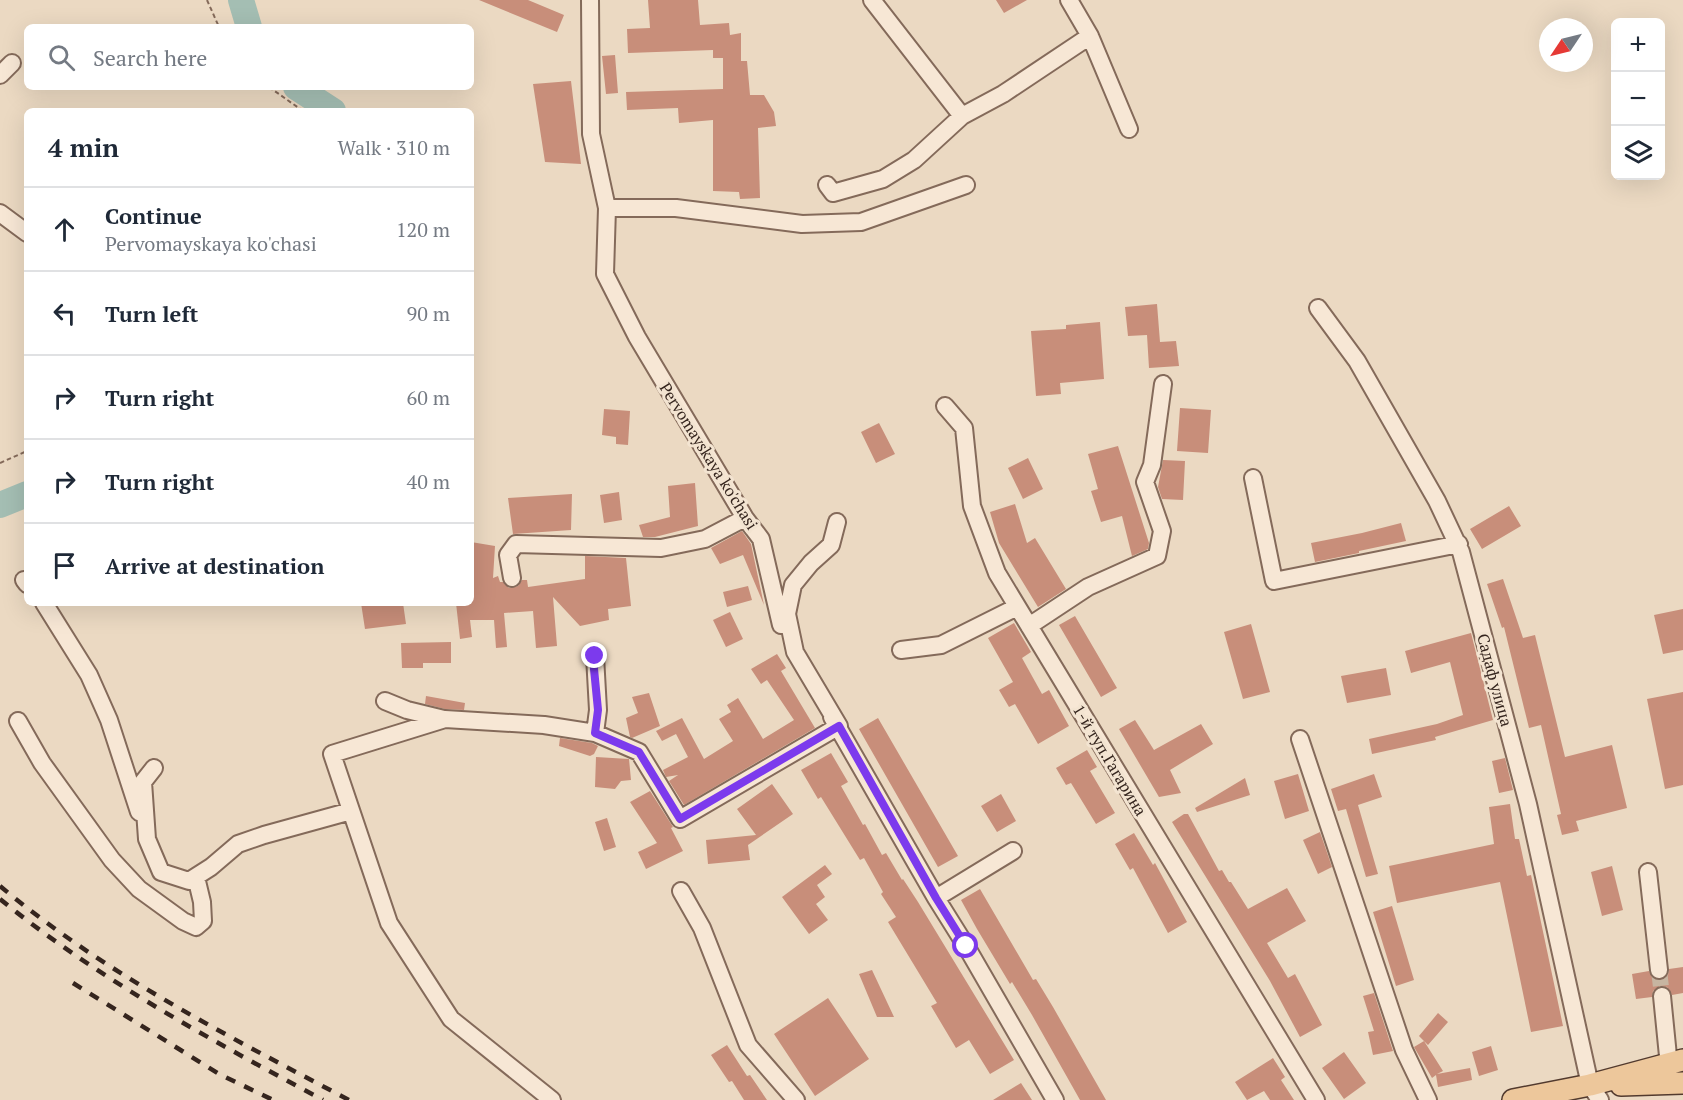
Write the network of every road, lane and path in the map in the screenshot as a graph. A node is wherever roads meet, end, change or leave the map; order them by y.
1 (207, 0) edge
2 (590, 0) edge
3 (872, 0) edge
4 (1069, 0) edge
5 (218, 24) edge
6 (1090, 36) junction
7 (273, 90) edge
8 (299, 108) edge
9 (962, 116) junction
10 (1129, 129) dead end
11 (827, 185) dead end
12 (966, 185) dead end
13 (607, 208) junction
14 (0, 213) edge
15 (24, 231) edge
16 (1318, 308) dead end
17 (1163, 384) dead end
18 (945, 406) dead end
19 (24, 452) edge
20 (0, 463) edge
21 (1253, 478) dead end
22 (745, 518) junction
23 (837, 522) dead end
24 (1459, 544) junction
25 (512, 578) dead end
26 (46, 606) edge
27 (1017, 607) junction
28 (1029, 626) junction
29 (901, 650) dead end
30 (595, 656) dead end
31 (386, 701) dead end
32 (445, 719) junction
33 (18, 721) dead end
34 (839, 726) junction
35 (595, 733) junction
36 (1300, 739) dead end
37 (154, 768) dead end
38 (351, 811) junction
39 (147, 839) junction
40 (1013, 851) dead end
41 (1648, 872) dead end
42 (196, 877) junction
43 (681, 891) dead end
44 (936, 898) junction
45 (1659, 970) tunnel mouth
46 (1662, 996) tunnel mouth
47 (1678, 1056) edge
48 (1648, 1077) junction
49 (1683, 1083) edge
50 (1683, 1091) edge
51 (1595, 1093) edge
52 (552, 1100) edge
53 (796, 1100) edge
54 (1055, 1100) edge
55 (1316, 1100) edge
56 (1428, 1100) edge
57 (1513, 1100) edge

1 - 5 path
2 - 13 street, Pervomayskaya ko'chasi
3 - 9 street
4 - 6 street
6 - 9 street
6 - 10 street
7 - 8 path
9 - 11 street
12 - 13 street
13 - 22 street, Pervomayskaya ko'chasi
14 - 15 street
16 - 24 street, Садаф улица
17 - 28 street
18 - 27 street, 1-й туп.Гагарина
19 - 20 path
21 - 24 street
22 - 25 street
22 - 34 street, Pervomayskaya ko'chasi
23 - 34 street
24 - 51 street, Садаф улица
26 - 39 street
27 - 28 street, 1-й туп.Гагарина
27 - 29 street
28 - 55 street, 1-й туп.Гагарина
30 - 35 street
31 - 32 street
32 - 35 street
32 - 38 street
33 - 42 street
34 - 35 street
34 - 44 street, Pervomayskaya ko'chasi
36 - 56 street
37 - 39 street
38 - 42 street
38 - 52 street
39 - 42 street
40 - 44 street
41 - 45 street
43 - 53 street
44 - 54 street, Pervomayskaya ko'chasi
46 - 47 street
47 - 48 main road
48 - 49 main road
48 - 50 main road
48 - 51 main road
51 - 57 main road

